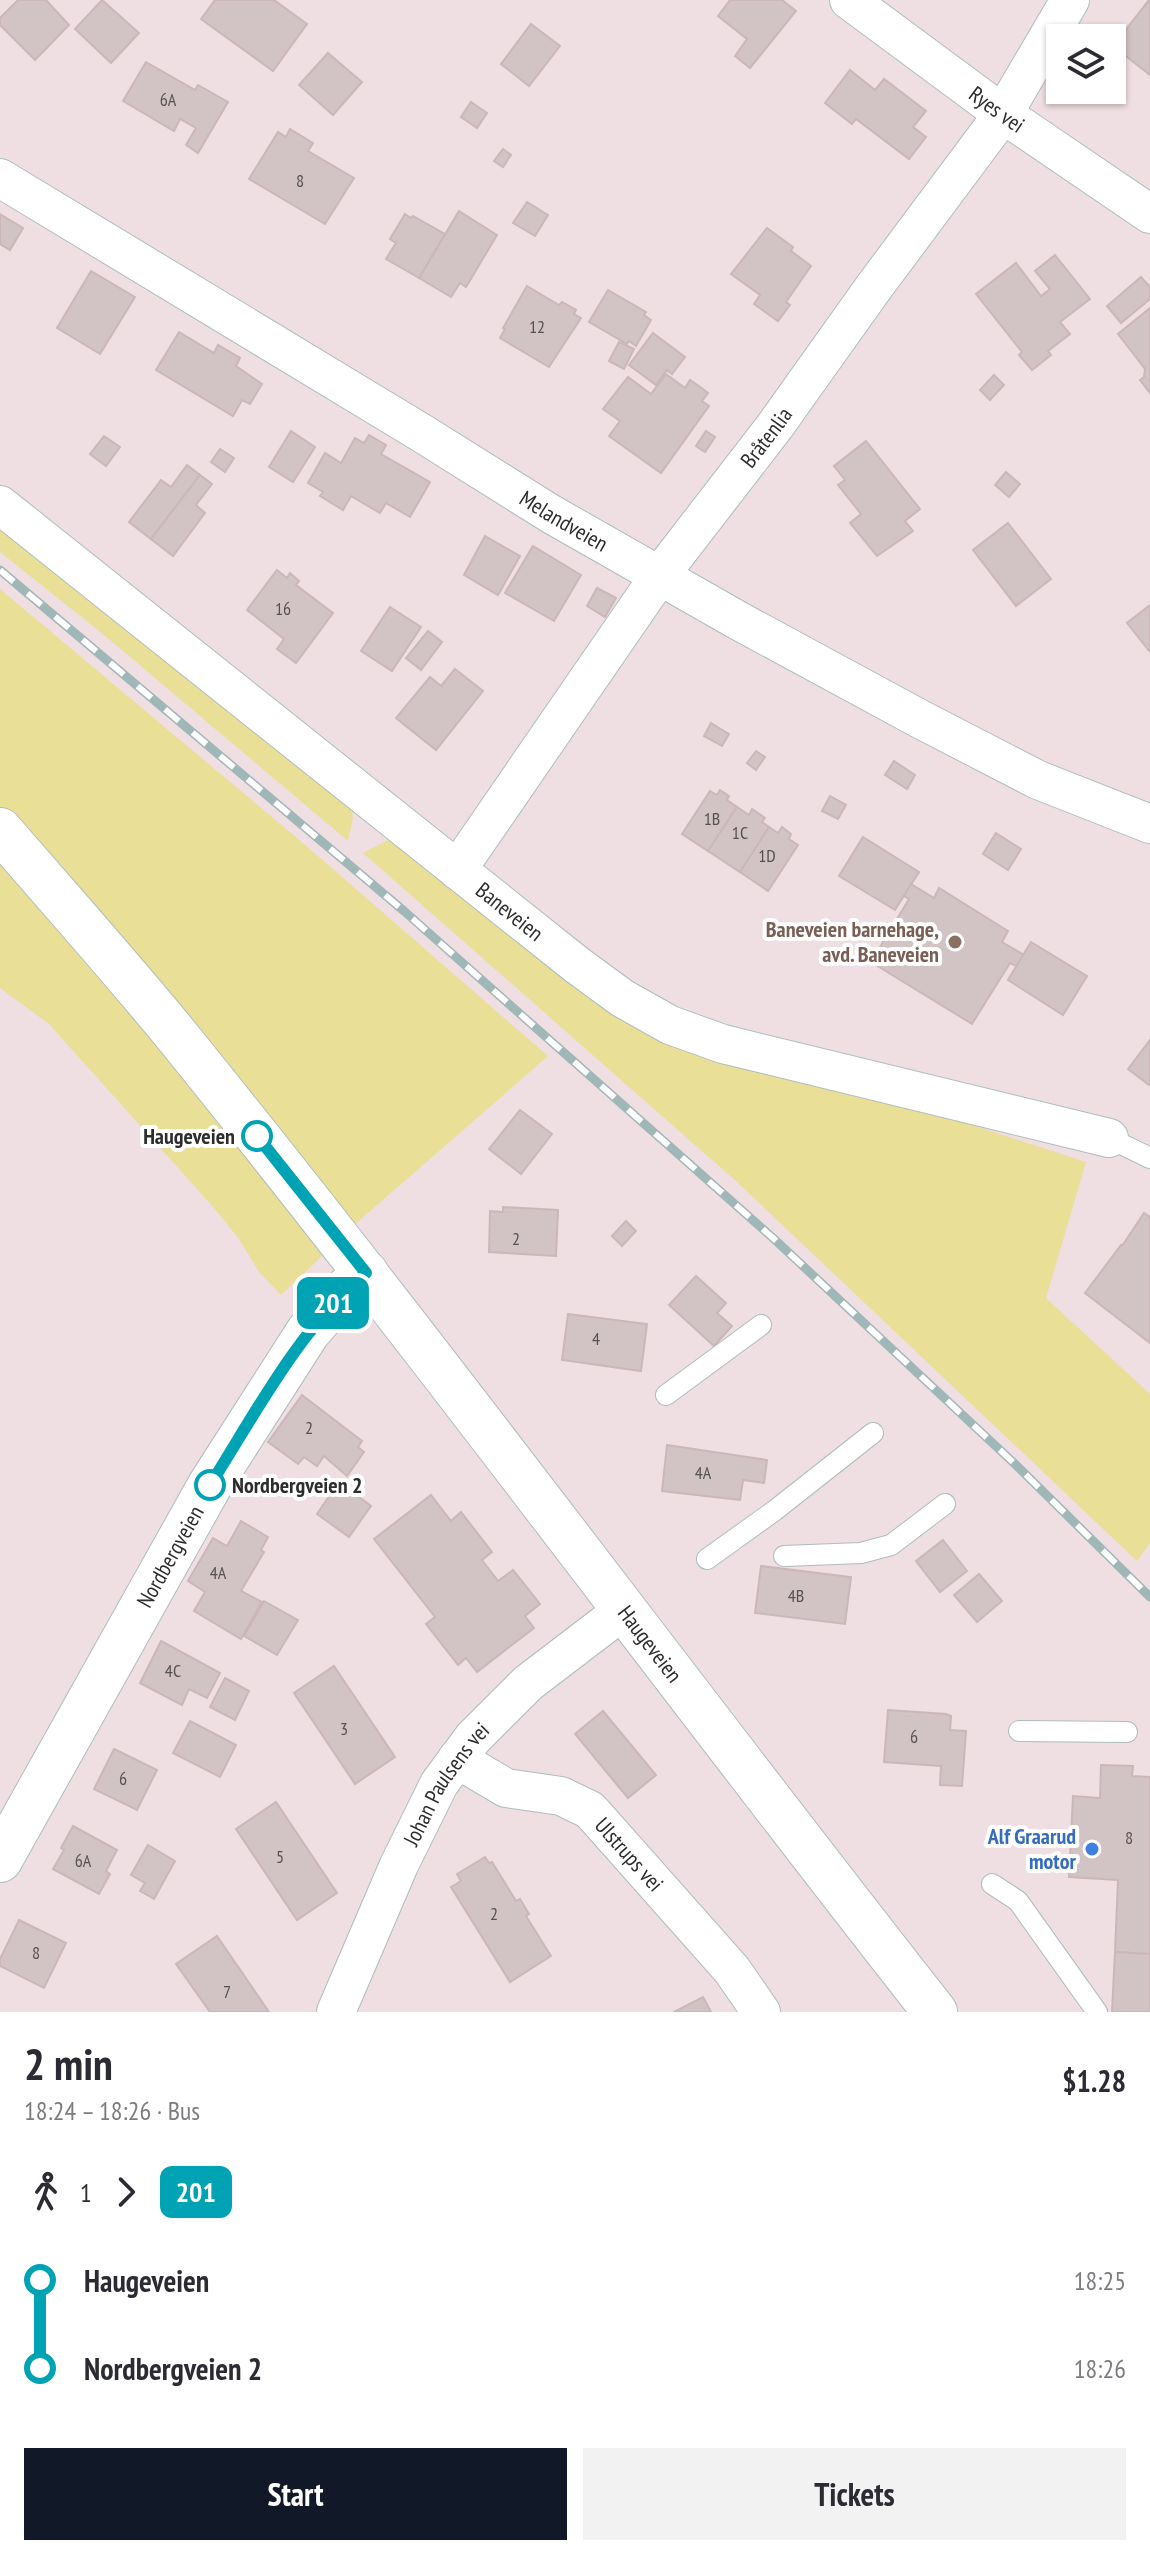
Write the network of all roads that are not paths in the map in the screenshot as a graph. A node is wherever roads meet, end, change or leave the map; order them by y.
1 (849, 0) edge
2 (1070, 0) edge
3 (1003, 114) junction
4 (0, 178) edge
5 (1150, 214) edge
6 (0, 505) edge
7 (660, 575) junction
8 (1150, 824) edge
9 (0, 830) edge
10 (457, 870) junction
11 (1109, 1138) joint
12 (1150, 1158) edge
13 (366, 1273) junction
14 (761, 1325) dead end
15 (666, 1395) dead end
16 (873, 1433) dead end
17 (945, 1504) dead end
18 (784, 1556) dead end
19 (707, 1559) dead end
20 (625, 1609) junction
21 (1019, 1731) dead end
22 (1127, 1732) dead end
23 (457, 1759) junction
24 (0, 1860) edge
25 (992, 1884) dead end
26 (336, 2012) edge
27 (761, 2012) edge
28 (935, 2012) edge
29 (1097, 2012) edge

1 - 3 street, Ryes vei
2 - 3 street, Bråtenlia
3 - 5 street, Ryes vei
3 - 7 street, Bråtenlia
4 - 7 street, Melandveien
6 - 10 street, Baneveien
7 - 8 street, Melandveien
7 - 10 street, Bråtenlia
9 - 13 main road, Haugeveien
10 - 11 street, Baneveien
11 - 12 lane
13 - 20 main road, Haugeveien
13 - 24 main road, Nordbergveien
14 - 15 lane
16 - 19 lane
17 - 18 lane
20 - 23 street, Johan Paulsens vei
20 - 28 main road, Haugeveien
21 - 22 lane
23 - 26 street, Johan Paulsens vei
23 - 27 street, Ulstrups vei
25 - 29 lane

